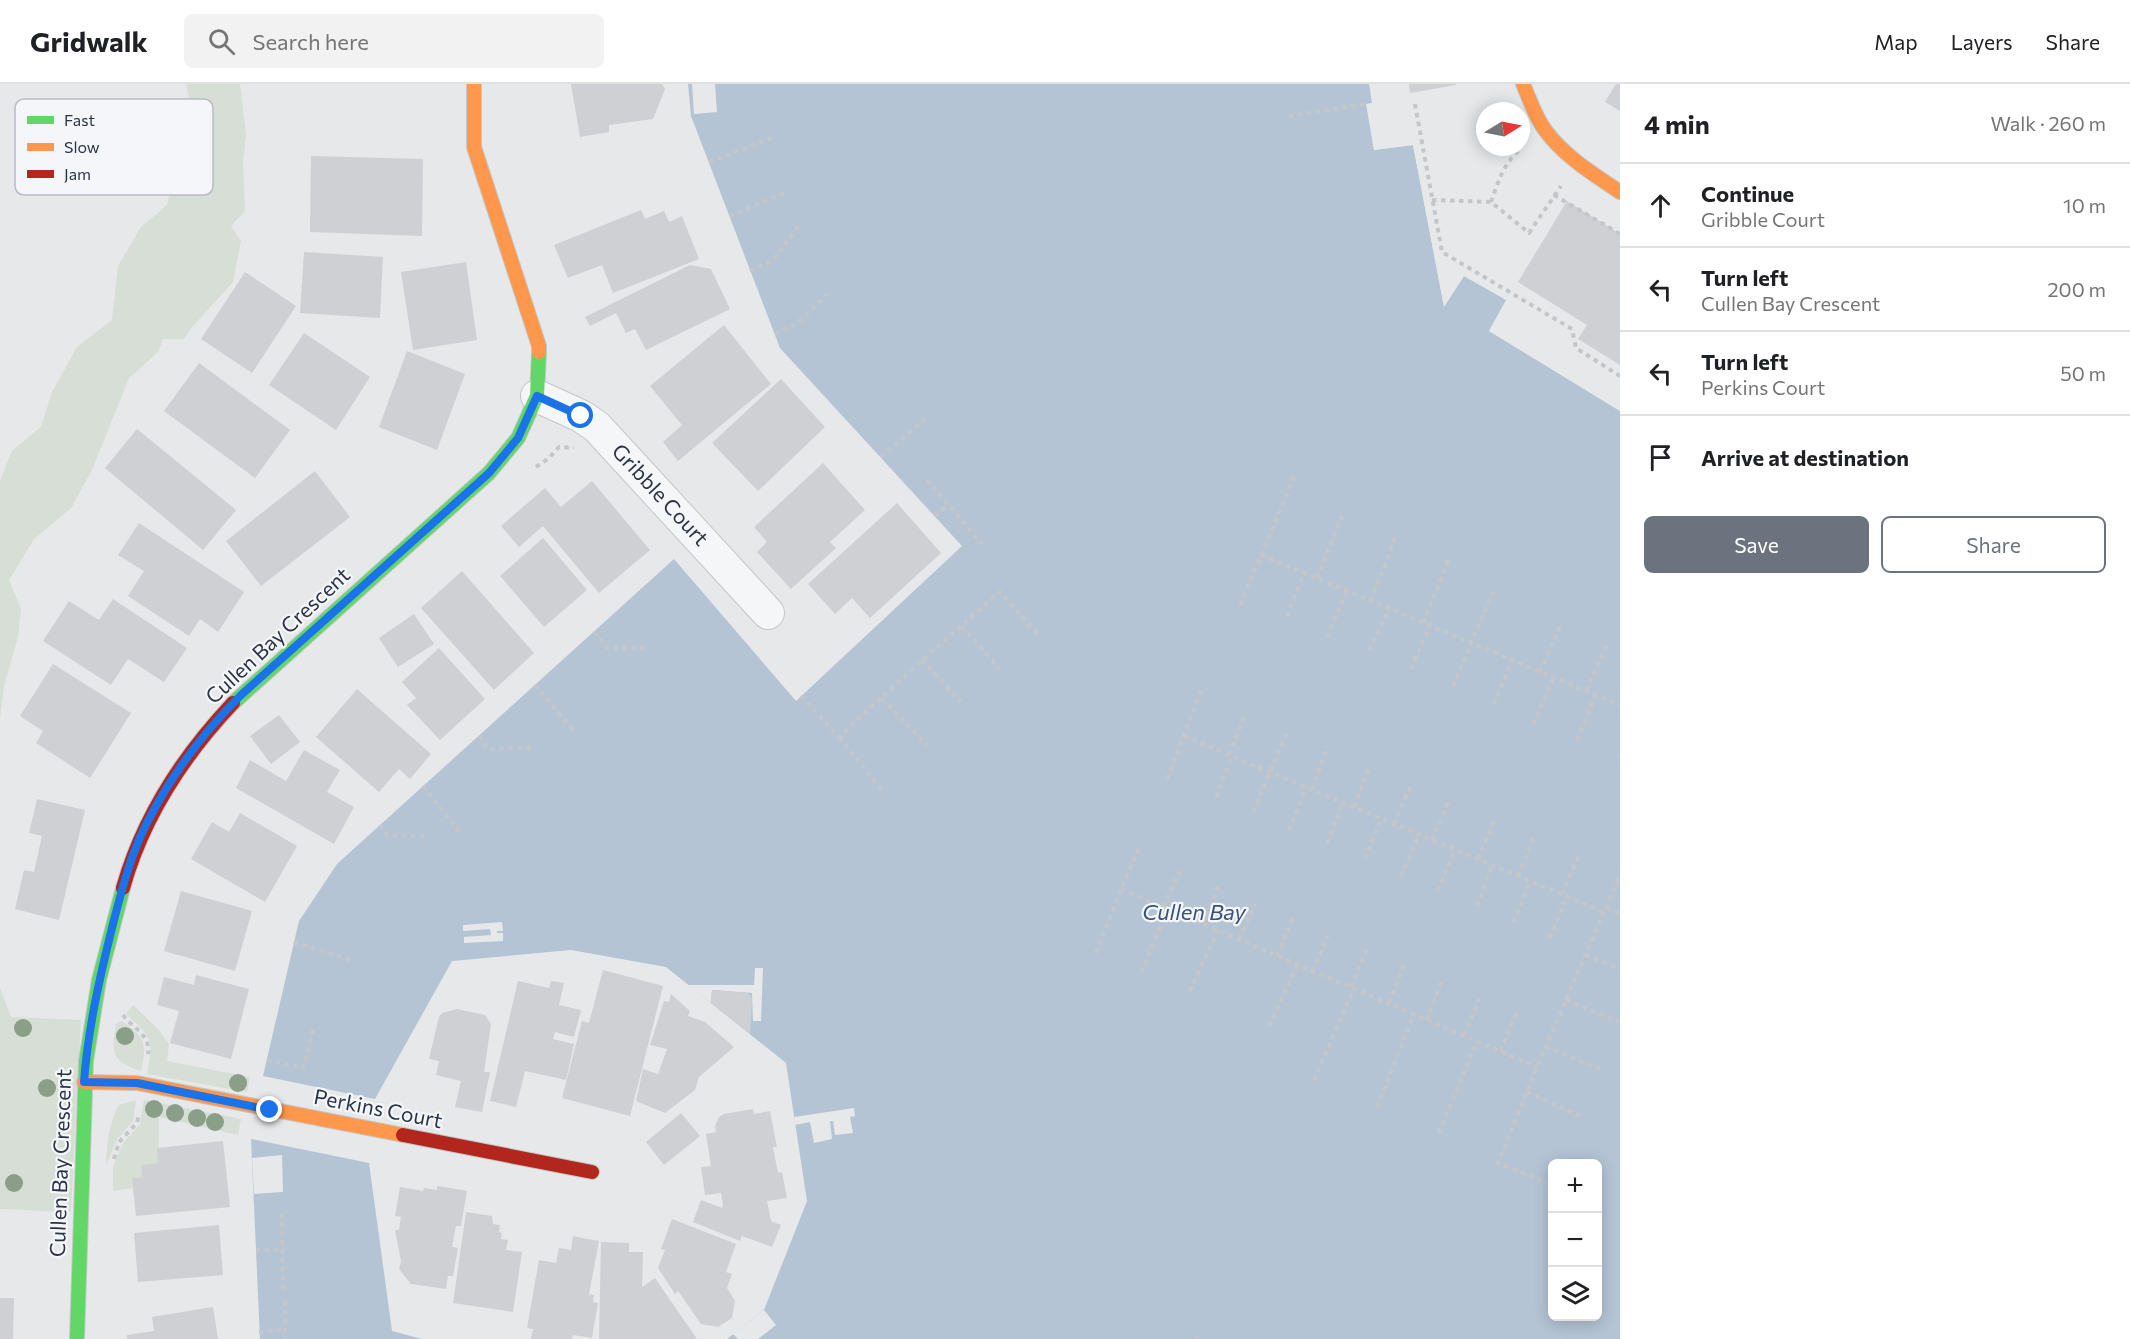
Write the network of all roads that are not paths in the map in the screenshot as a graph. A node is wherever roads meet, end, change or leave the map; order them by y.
1 (474, 84) edge
2 (1523, 84) edge
3 (1620, 192) edge
4 (537, 396) junction
5 (768, 613) dead end
6 (84, 1082) junction
7 (592, 1172) dead end
8 (77, 1339) edge

1 - 4 street, Cullen Bay Crescent
2 - 3 street
4 - 5 street, Gribble Court
4 - 6 street, Cullen Bay Crescent
6 - 7 street, Perkins Court
6 - 8 street, Cullen Bay Crescent

